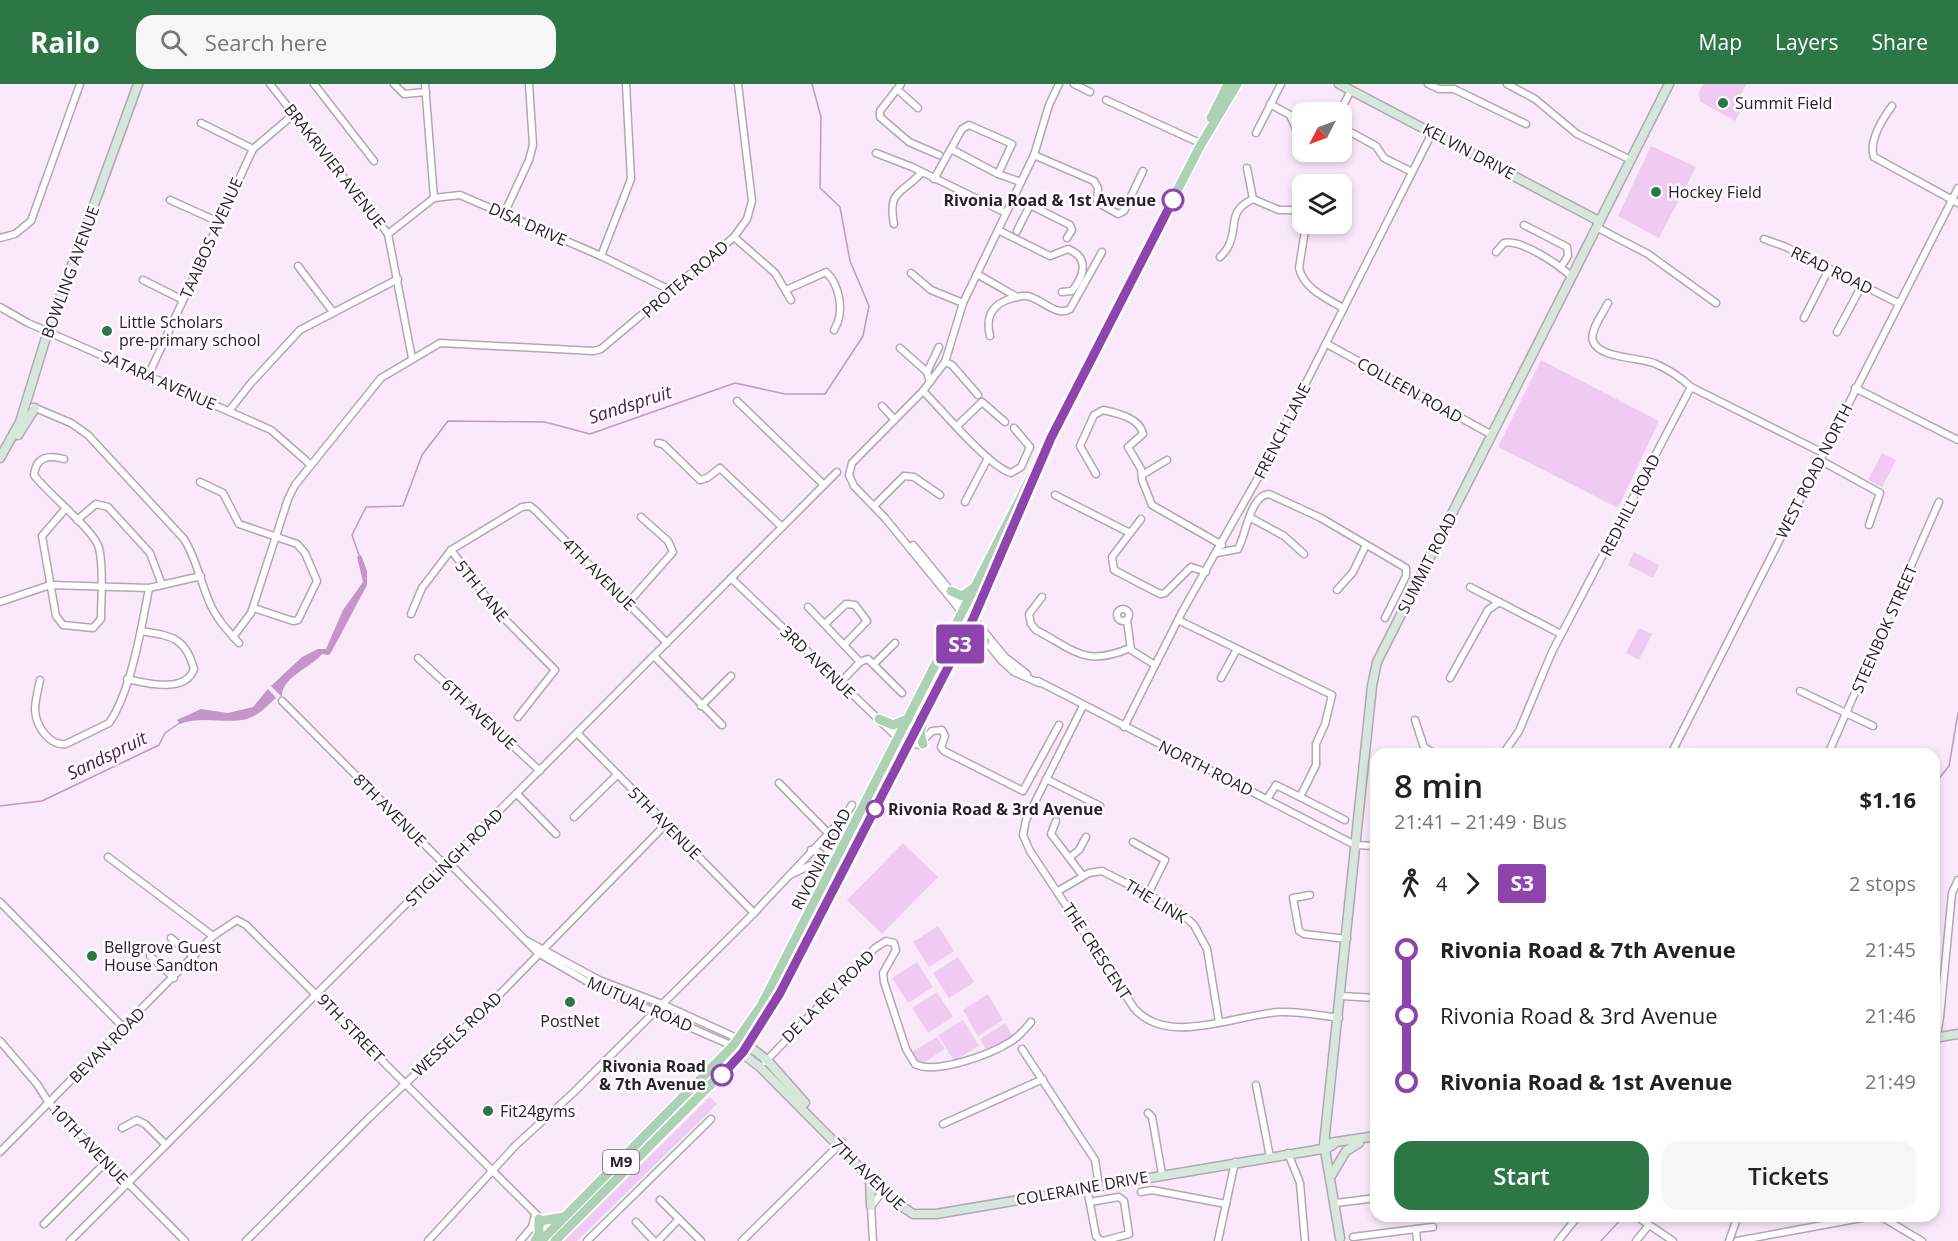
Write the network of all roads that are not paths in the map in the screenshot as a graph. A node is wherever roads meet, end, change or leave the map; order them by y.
1 (80, 84) edge
2 (138, 84) edge
3 (270, 84) edge
4 (314, 84) edge
5 (394, 84) edge
6 (425, 84) edge
7 (529, 84) edge
8 (627, 84) edge
9 (738, 84) edge
10 (1059, 84) edge
11 (1074, 84) edge
12 (1228, 84) edge
13 (1237, 84) edge
14 (1281, 84) edge
15 (1339, 84) edge
16 (1428, 84) edge
17 (1507, 84) edge
18 (1669, 84) edge
19 (1455, 86) edge
20 (898, 87) edge
21 (1351, 90) junction
22 (1090, 92) dead end
23 (426, 93) junction
24 (1106, 100) dead end
25 (1345, 102) edge
26 (1270, 104) junction
27 (1892, 106) dead end
28 (918, 108) dead end
29 (294, 114) junction
30 (1292, 120) edge
31 (201, 123) dead end
32 (1526, 124) dead end
33 (1433, 131) junction
34 (1256, 133) dead end
35 (1352, 133) dead end
36 (1200, 145) junction
37 (253, 148) junction
38 (951, 149) junction
39 (876, 153) dead end
40 (939, 155) dead end
41 (1034, 155) junction
42 (1631, 160) junction
43 (374, 161) dead end
44 (1247, 168) dead end
45 (1143, 171) dead end
46 (1412, 172) junction
47 (921, 173) junction
48 (998, 174) junction
49 (934, 179) junction
50 (1021, 182) junction
51 (1958, 188) edge
52 (1014, 197) junction
53 (434, 198) junction
54 (1253, 199) junction
55 (170, 200) dead end
56 (1955, 201) edge
57 (1030, 205) junction
58 (1292, 210) edge
59 (1006, 213) junction
60 (504, 214) junction
61 (219, 222) junction
62 (894, 224) dead end
63 (1597, 224) junction
64 (1524, 225) dead end
65 (998, 230) junction
66 (1017, 231) dead end
67 (388, 234) junction
68 (1304, 234) edge
69 (734, 237) junction
70 (0, 238) edge
71 (1067, 238) dead end
72 (1764, 239) dead end
73 (1102, 252) dead end
74 (1496, 252) dead end
75 (601, 256) junction
76 (1220, 257) dead end
77 (298, 266) dead end
78 (1561, 267) junction
79 (1829, 269) junction
80 (911, 273) dead end
81 (976, 274) junction
82 (1572, 278) junction
83 (398, 279) junction
84 (143, 280) dead end
85 (1862, 285) junction
86 (786, 290) junction
87 (672, 291) junction
88 (1062, 292) dead end
89 (1017, 297) junction
90 (183, 300) junction
91 (791, 300) dead end
92 (963, 303) junction
93 (1608, 303) dead end
94 (1716, 303) dead end
95 (1898, 303) junction
96 (0, 307) edge
97 (1343, 308) junction
98 (333, 312) junction
99 (1804, 318) dead end
100 (834, 330) dead end
101 (48, 331) junction
102 (1837, 332) dead end
103 (990, 336) dead end
104 (1327, 344) junction
105 (939, 347) dead end
106 (900, 348) dead end
107 (412, 358) junction
108 (945, 362) junction
109 (927, 372) junction
110 (148, 376) junction
111 (930, 382) junction
112 (1691, 387) junction
113 (1855, 388) junction
114 (923, 391) junction
115 (978, 395) dead end
116 (737, 401) dead end
117 (26, 403) junction
118 (882, 406) dead end
119 (35, 408) junction
120 (229, 411) junction
121 (894, 419) junction
122 (1005, 422) dead end
123 (957, 426) junction
124 (1014, 428) dead end
125 (1492, 435) junction
126 (1051, 438) junction
127 (1958, 440) edge
128 (10, 443) junction
129 (658, 443) dead end
130 (1823, 453) junction
131 (0, 458) edge
132 (988, 458) junction
133 (64, 459) dead end
134 (1167, 460) dead end
135 (1820, 460) junction
136 (311, 465) junction
137 (837, 472) dead end
138 (1096, 474) dead end
139 (1142, 475) junction
140 (200, 482) dead end
141 (824, 485) junction
142 (940, 495) dead end
143 (1055, 495) dead end
144 (965, 502) dead end
145 (1940, 502) dead end
146 (530, 506) joint
147 (874, 506) junction
148 (66, 508) junction
149 (641, 517) dead end
150 (885, 518) junction
151 (1251, 518) junction
152 (1141, 519) dead end
153 (77, 520) junction
154 (1869, 525) dead end
155 (782, 527) junction
156 (1130, 533) junction
157 (275, 536) junction
158 (1222, 544) junction
159 (1366, 545) junction
160 (450, 550) junction
161 (1217, 553) junction
162 (1304, 554) dead end
163 (1206, 572) junction
164 (201, 576) junction
165 (731, 578) junction
166 (50, 585) junction
167 (162, 585) junction
168 (100, 586) junction
169 (976, 586) junction
170 (1470, 587) dead end
171 (149, 588) junction
172 (1337, 590) dead end
173 (951, 591) junction
174 (1042, 597) dead end
175 (0, 602) edge
176 (1499, 602) junction
177 (628, 603) junction
178 (808, 607) dead end
179 (254, 608) junction
180 (963, 611) junction
181 (411, 614) dead end
182 (1385, 618) dead end
183 (1127, 620) dead end
184 (1178, 620) junction
185 (972, 621) junction
186 (825, 624) junction
187 (141, 632) junction
188 (1561, 634) junction
189 (233, 637) junction
190 (986, 641) junction
191 (895, 642) dead end
192 (239, 643) dead end
193 (667, 643) junction
194 (844, 645) junction
195 (959, 645) junction
196 (1130, 648) junction
197 (1237, 649) junction
198 (654, 656) junction
199 (418, 658) dead end
200 (860, 662) junction
201 (874, 664) junction
202 (1155, 665) junction
203 (731, 676) dead end
204 (1221, 678) dead end
205 (1450, 678) dead end
206 (127, 679) junction
207 (40, 680) dead end
208 (840, 683) junction
209 (1039, 683) junction
210 (935, 690) junction
211 (1800, 690) dead end
212 (902, 693) dead end
213 (282, 701) dead end
214 (701, 706) junction
215 (1083, 706) junction
216 (1847, 712) junction
217 (518, 717) dead end
218 (879, 719) junction
219 (908, 719) junction
220 (1415, 720) dead end
221 (722, 725) dead end
222 (1059, 725) dead end
223 (1873, 726) dead end
224 (1124, 727) junction
225 (577, 734) junction
226 (904, 741) junction
227 (923, 744) junction
228 (1428, 748) edge
229 (1507, 748) edge
230 (1674, 748) edge
231 (1831, 748) edge
232 (540, 771) junction
233 (617, 774) junction
234 (1046, 779) junction
235 (779, 783) dead end
236 (517, 794) junction
237 (1300, 797) junction
238 (1266, 799) junction
239 (852, 805) dead end
240 (1100, 806) dead end
241 (574, 817) dead end
242 (1345, 820) dead end
243 (1056, 821) dead end
244 (666, 824) junction
245 (828, 833) junction
246 (556, 834) dead end
247 (1086, 837) dead end
248 (1133, 842) dead end
249 (1355, 844) junction
250 (1370, 845) edge
251 (811, 850) junction
252 (108, 857) dead end
253 (1070, 857) junction
254 (447, 863) junction
255 (788, 876) junction
256 (1083, 876) junction
257 (1958, 880) edge
258 (1058, 891) junction
259 (1148, 894) junction
260 (1310, 895) dead end
261 (0, 903) edge
262 (754, 913) junction
263 (213, 936) junction
264 (171, 938) dead end
265 (1347, 939) junction
266 (540, 951) junction
267 (150, 956) dead end
268 (194, 957) junction
269 (174, 978) junction
270 (597, 983) junction
271 (317, 993) junction
272 (1940, 995) edge
273 (1341, 996) junction
274 (1370, 998) edge
275 (662, 1004) junction
276 (656, 1010) junction
277 (1339, 1018) junction
278 (1031, 1022) dead end
279 (1219, 1022) junction
280 (124, 1028) junction
281 (1958, 1034) edge
282 (1940, 1037) edge
283 (0, 1041) edge
284 (736, 1043) junction
285 (746, 1048) junction
286 (1022, 1048) dead end
287 (767, 1060) junction
288 (760, 1067) junction
289 (1043, 1079) junction
290 (405, 1083) junction
291 (1256, 1085) dead end
292 (49, 1103) junction
293 (1149, 1113) dead end
294 (711, 1119) dead end
295 (943, 1124) dead end
296 (122, 1128) dead end
297 (1370, 1137) edge
298 (1370, 1138) edge
299 (166, 1144) junction
300 (840, 1144) junction
301 (1327, 1145) junction
302 (0, 1152) edge
303 (1284, 1153) junction
304 (1270, 1155) junction
305 (1235, 1161) junction
306 (106, 1162) junction
307 (492, 1171) junction
308 (1162, 1174) junction
309 (1331, 1176) junction
310 (869, 1177) junction
311 (127, 1183) junction
312 (1099, 1186) junction
313 (1087, 1188) junction
314 (884, 1190) junction
315 (1142, 1192) dead end
316 (1370, 1199) edge
317 (660, 1200) dead end
318 (1090, 1202) junction
319 (1336, 1203) junction
320 (1226, 1204) junction
321 (871, 1206) junction
322 (908, 1212) junction
323 (566, 1217) junction
324 (538, 1218) junction
325 (679, 1219) junction
326 (636, 1222) dead end
327 (1573, 1222) edge
328 (1644, 1222) edge
329 (1736, 1222) edge
330 (1840, 1222) edge
331 (1890, 1222) edge
332 (44, 1224) dead end
333 (1649, 1226) junction
334 (1433, 1227) dead end
335 (1416, 1229) junction
336 (555, 1236) edge
337 (1353, 1237) dead end
338 (1340, 1240) edge
339 (70, 1241) edge
340 (185, 1241) edge
341 (246, 1241) edge
342 (428, 1241) edge
343 (520, 1241) edge
344 (535, 1241) edge
345 (541, 1241) edge
346 (587, 1241) edge
347 (658, 1241) edge
348 (701, 1241) edge
349 (742, 1241) edge
350 (873, 1241) edge
351 (1102, 1241) edge
352 (1218, 1241) edge
353 (1305, 1241) edge
354 (1417, 1241) edge
355 (1558, 1241) edge
356 (1636, 1241) edge
357 (1673, 1241) edge
358 (1729, 1241) edge
359 (1737, 1241) edge
360 (1922, 1241) edge

1 - 70 street
2 - 101 main road, BOWLING AVENUE
3 - 29 street, BRAKRIVIER AVENUE
4 - 43 street
5 - 23 street
6 - 23 street
7 - 60 street
8 - 75 street
9 - 69 street, PROTEA ROAD
10 - 41 street
11 - 22 street
12 - 36 main road, RIVONIA ROAD / M9
13 - 36 main road, RIVONIA ROAD / M9
14 - 26 street
15 - 21 main road, KELVIN DRIVE
16 - 19 street
17 - 42 street
18 - 42 main road, SUMMIT ROAD
19 - 32 street
20 - 28 street
20 - 40 street
21 - 25 street
21 - 33 main road, KELVIN DRIVE
23 - 53 street
24 - 36 street
26 - 30 street
26 - 34 street
27 - 56 street
29 - 37 street, TAAIBOS AVENUE
29 - 67 street, BRAKRIVIER AVENUE
31 - 37 street
33 - 46 street, FRENCH LANE
33 - 63 main road, KELVIN DRIVE
35 - 46 street
36 - 126 main road, RIVONIA ROAD / M9
37 - 61 street, TAAIBOS AVENUE
38 - 48 street
38 - 48 street
38 - 49 street
39 - 47 street
41 - 45 street
41 - 50 street
42 - 63 main road, SUMMIT ROAD
44 - 54 street
46 - 97 street, FRENCH LANE
47 - 49 street
47 - 62 street
48 - 50 street
49 - 59 street
50 - 52 street
51 - 56 street, WEST ROAD NORTH
52 - 57 street
52 - 59 street
53 - 60 street, DISA DRIVE
53 - 67 street
54 - 58 street
54 - 76 street
55 - 61 street
56 - 95 street, WEST ROAD NORTH
57 - 66 street
57 - 71 street
59 - 65 street
60 - 75 street, DISA DRIVE
61 - 90 street, TAAIBOS AVENUE
63 - 82 main road, SUMMIT ROAD
63 - 94 street
64 - 78 street
65 - 81 street
65 - 88 street
67 - 83 street, BRAKRIVIER AVENUE
68 - 97 street
69 - 86 street
69 - 87 street, PROTEA ROAD
72 - 79 street, READ ROAD
73 - 89 street
74 - 78 street
75 - 87 street, DISA DRIVE
77 - 98 street
78 - 82 street
79 - 85 street, READ ROAD
79 - 99 street
80 - 92 street
81 - 89 street
81 - 92 street
82 - 125 main road, SUMMIT ROAD
83 - 98 street
83 - 107 street, BRAKRIVIER AVENUE
84 - 90 street
85 - 95 street, READ ROAD
85 - 102 street
86 - 91 street
86 - 100 street
87 - 107 street, PROTEA ROAD
89 - 103 street
90 - 110 street, TAAIBOS AVENUE
92 - 108 street
93 - 112 street
95 - 113 street, WEST ROAD NORTH
96 - 101 street, SATARA AVENUE
97 - 104 street, FRENCH LANE
98 - 120 street
101 - 110 street, SATARA AVENUE
101 - 117 main road, BOWLING AVENUE
104 - 125 street, COLLEEN ROAD
104 - 158 street, FRENCH LANE
105 - 109 street
106 - 109 street
107 - 136 street
108 - 111 street
108 - 115 street
109 - 111 street
110 - 120 street, SATARA AVENUE
111 - 114 street
112 - 130 street
112 - 188 street, REDHILL ROAD
113 - 127 street
113 - 130 street, WEST ROAD NORTH
114 - 121 street
114 - 123 street
116 - 141 street
117 - 119 street
117 - 128 main road, BOWLING AVENUE
118 - 121 street
119 - 128 main road
119 - 164 street
120 - 136 street, SATARA AVENUE
121 - 147 street, NORTH ROAD
122 - 123 street
123 - 132 street
124 - 132 street
125 - 249 main road, SUMMIT ROAD
126 - 169 main road, RIVONIA ROAD / M9
126 - 185 main road, RIVONIA ROAD / M9
128 - 131 main road, BOWLING AVENUE
129 - 155 street
130 - 135 street, WEST ROAD NORTH
132 - 144 street
133 - 148 street
134 - 139 street
135 - 154 street
135 - 230 street, WEST ROAD NORTH
136 - 157 street
137 - 141 street, STIGLINGH ROAD
138 - 139 street
139 - 158 street
140 - 157 street
141 - 155 street, STIGLINGH ROAD
142 - 147 street
143 - 156 street
145 - 216 street, STEENBOK STREET
146 - 160 street, 5TH LANE
146 - 177 street, 4TH AVENUE
147 - 150 street, NORTH ROAD
148 - 153 street
148 - 166 street
149 - 177 street
150 - 173 street, NORTH ROAD
150 - 180 street, NORTH ROAD
151 - 159 street
151 - 161 street
151 - 162 street
152 - 156 street
153 - 167 street
153 - 168 street
155 - 165 street, STIGLINGH ROAD
156 - 163 street
157 - 179 street
157 - 179 street
158 - 161 street, FRENCH LANE
159 - 172 street
159 - 182 street
160 - 181 street
160 - 217 street, 5TH LANE
161 - 163 street, FRENCH LANE
163 - 184 street, FRENCH LANE
164 - 167 street
164 - 189 street
165 - 193 street, STIGLINGH ROAD
165 - 208 street, 3RD AVENUE
166 - 168 street
166 - 168 street
166 - 175 street
167 - 171 street
168 - 171 street
169 - 173 main road
169 - 180 main road, RIVONIA ROAD / M9
170 - 176 street
171 - 187 street
173 - 180 street, NORTH ROAD
174 - 196 street
176 - 188 street
176 - 205 street
177 - 193 street, 4TH AVENUE
178 - 186 street
179 - 189 street
180 - 185 street, NORTH ROAD
180 - 219 main road, RIVONIA ROAD / M9
183 - 196 street
184 - 197 street
184 - 202 street, FRENCH LANE
185 - 190 street, NORTH ROAD
185 - 195 main road, RIVONIA ROAD / M9
185 - 209 street, NORTH ROAD
186 - 194 street
186 - 194 street
187 - 206 street
187 - 206 street
188 - 229 street, REDHILL ROAD
189 - 192 street
190 - 195 main road
190 - 209 street, NORTH ROAD
191 - 201 street
193 - 198 street, STIGLINGH ROAD
194 - 200 street
195 - 210 main road, RIVONIA ROAD / M9
196 - 202 street
197 - 204 street
197 - 237 street
198 - 214 street
198 - 225 street, STIGLINGH ROAD
199 - 232 street, 6TH AVENUE
200 - 201 street
200 - 208 street
201 - 212 street
202 - 224 street, FRENCH LANE
203 - 214 street
206 - 207 street
208 - 218 street, 3RD AVENUE
209 - 215 street, NORTH ROAD
210 - 226 main road, RIVONIA ROAD / M9
210 - 227 main road
211 - 216 street
213 - 254 street, 8TH AVENUE
214 - 221 street
215 - 224 street, NORTH ROAD
215 - 234 street, THE CRESCENT
216 - 223 street
216 - 231 street, STEENBOK STREET
218 - 219 main road
218 - 226 street, 3RD AVENUE
219 - 226 main road, RIVONIA ROAD / M9
220 - 228 street
222 - 227 street
224 - 238 street, NORTH ROAD
225 - 232 street, STIGLINGH ROAD
225 - 233 street, 5TH AVENUE
226 - 227 street
226 - 284 main road, RIVONIA ROAD / M9
226 - 285 main road, RIVONIA ROAD / M9
232 - 236 street, STIGLINGH ROAD
233 - 241 street
233 - 244 street, 5TH AVENUE
234 - 240 street
234 - 258 street, THE CRESCENT
235 - 245 street
236 - 246 street
236 - 254 street, STIGLINGH ROAD
237 - 238 street
237 - 242 street
238 - 249 street, NORTH ROAD
239 - 245 street
243 - 253 street
244 - 262 street, 5TH AVENUE
244 - 266 street, WESSELS ROAD
245 - 251 street
247 - 253 street
248 - 259 street
249 - 250 street, NORTH ROAD
249 - 265 main road, SUMMIT ROAD
251 - 255 street
251 - 255 street
252 - 263 street
253 - 256 street
254 - 266 street, 8TH AVENUE
254 - 271 street, STIGLINGH ROAD
255 - 262 street
256 - 258 street
256 - 259 street, THE LINK
257 - 272 street
258 - 279 street, THE CRESCENT
259 - 279 street, THE LINK
260 - 265 street
261 - 280 street
262 - 275 street
263 - 268 street, BEVAN ROAD
263 - 271 street, 9TH STREET
264 - 268 street
265 - 273 main road, SUMMIT ROAD
266 - 270 street, MUTUAL ROAD
266 - 290 street, WESSELS ROAD
267 - 269 street
268 - 269 street, BEVAN ROAD
269 - 280 street, BEVAN ROAD
270 - 275 street, MUTUAL ROAD
270 - 276 street, MUTUAL ROAD
271 - 290 street, 9TH STREET
271 - 299 street, STIGLINGH ROAD
273 - 274 street
273 - 277 main road, SUMMIT ROAD
275 - 276 street
275 - 284 street, MUTUAL ROAD
276 - 284 street, MUTUAL ROAD
276 - 307 street
277 - 279 street, THE CRESCENT
277 - 301 main road, SUMMIT ROAD
278 - 287 street, DE LA REY ROAD
280 - 292 street, BEVAN ROAD
281 - 282 main road
283 - 292 street, 10TH AVENUE
284 - 285 main road, MUTUAL ROAD
284 - 323 main road, RIVONIA ROAD / M9
285 - 287 main road, 7TH AVENUE
285 - 288 main road, 7TH AVENUE
285 - 336 main road, RIVONIA ROAD / M9
286 - 289 street
287 - 288 street, DE LA REY ROAD
287 - 300 main road, 7TH AVENUE
288 - 300 main road, 7TH AVENUE
289 - 295 street
289 - 312 street
290 - 307 street, 9TH STREET
290 - 341 street, WESSELS ROAD
291 - 304 street
292 - 302 street, BEVAN ROAD
292 - 306 street, 10TH AVENUE
293 - 308 street
294 - 346 street
296 - 299 street
297 - 301 main road, COLERAINE DRIVE
298 - 309 main road
299 - 311 street, STIGLINGH ROAD
300 - 310 main road, 7TH AVENUE
300 - 322 main road, 7TH AVENUE
300 - 349 street
301 - 303 main road, COLERAINE DRIVE
301 - 309 main road
301 - 338 main road
303 - 304 main road, COLERAINE DRIVE
303 - 353 street
304 - 305 main road, COLERAINE DRIVE
305 - 308 main road, COLERAINE DRIVE
305 - 320 street
306 - 311 street, 10TH AVENUE
306 - 332 street
307 - 324 street, 9TH STREET
307 - 342 street
308 - 312 main road, COLERAINE DRIVE
309 - 319 main road
310 - 314 main road, 7TH AVENUE
310 - 321 main road
311 - 339 street, STIGLINGH ROAD
311 - 340 street, 10TH AVENUE
312 - 313 main road, COLERAINE DRIVE
313 - 318 street
313 - 322 main road, COLERAINE DRIVE
314 - 321 street
314 - 322 main road, 7TH AVENUE
315 - 320 street
316 - 319 street
317 - 325 street
318 - 351 street
318 - 351 street
319 - 338 main road
320 - 352 street
321 - 350 street
323 - 324 main road
323 - 336 main road, RIVONIA ROAD / M9
324 - 336 street, 9TH STREET
324 - 343 street
324 - 344 main road
325 - 347 street
325 - 348 street
326 - 347 street
327 - 355 street
328 - 333 street
329 - 358 street
330 - 359 street
331 - 360 street
333 - 356 street
333 - 357 street
334 - 335 street
335 - 337 street
335 - 354 street
336 - 345 main road, RIVONIA ROAD / M9

